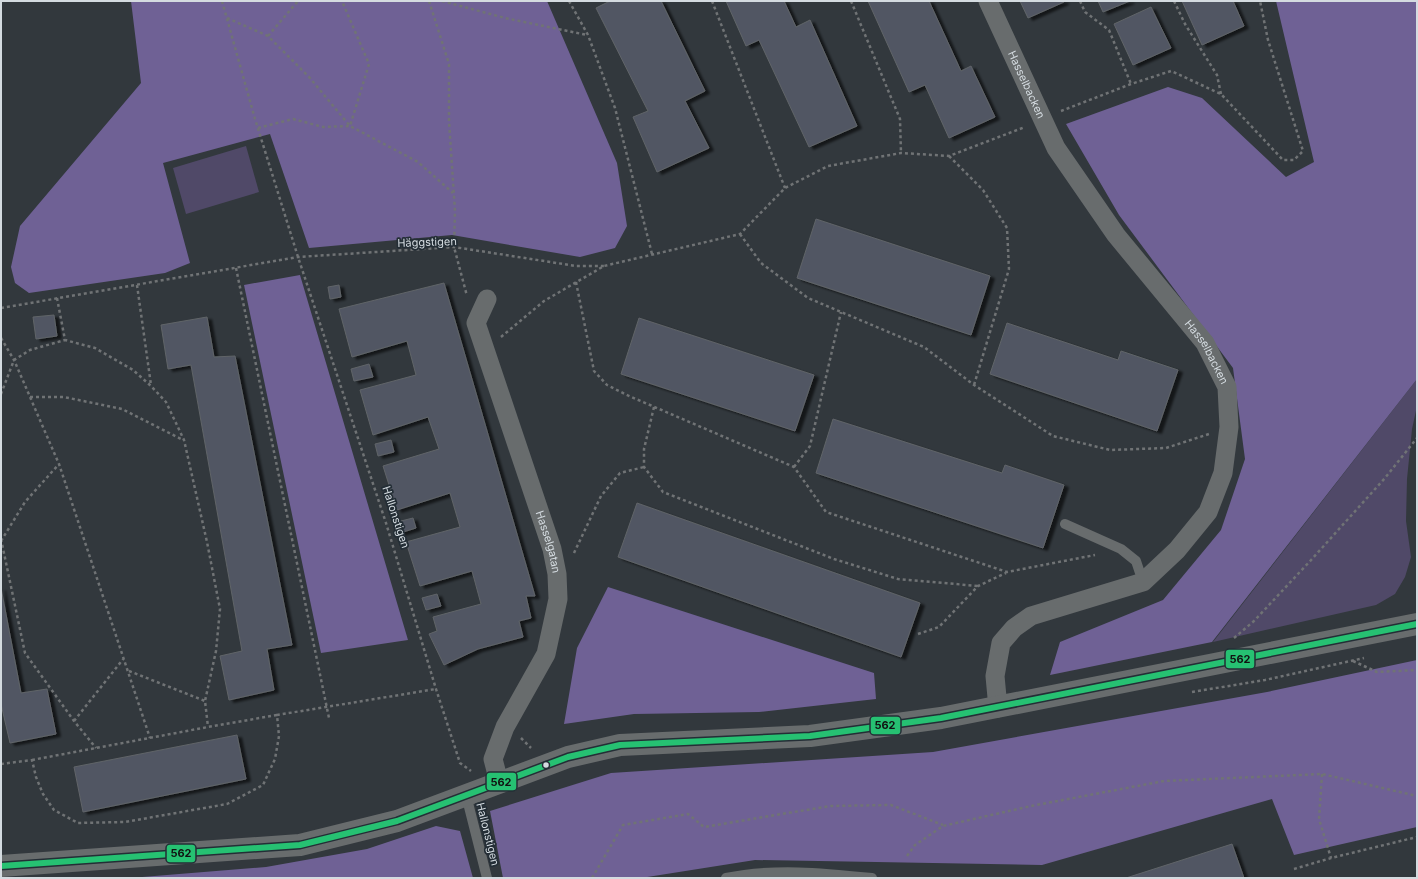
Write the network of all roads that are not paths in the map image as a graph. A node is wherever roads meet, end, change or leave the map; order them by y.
1 (988, 1) edge
2 (487, 299) dead end
3 (1065, 524) dead end
4 (1143, 582) junction
5 (1417, 624) edge
6 (998, 708) junction
7 (499, 782) junction
8 (466, 795) junction
9 (1, 866) edge
10 (487, 878) edge
11 (726, 878) edge
12 (872, 878) edge

1 - 4 street, Hasselbacken
2 - 7 street, Hasselgatan
3 - 4 lane
4 - 6 street, Hasselbacken
5 - 6 street
6 - 7 street
7 - 8 street
8 - 9 street
8 - 10 lane, Hallonstigen
11 - 12 lane

